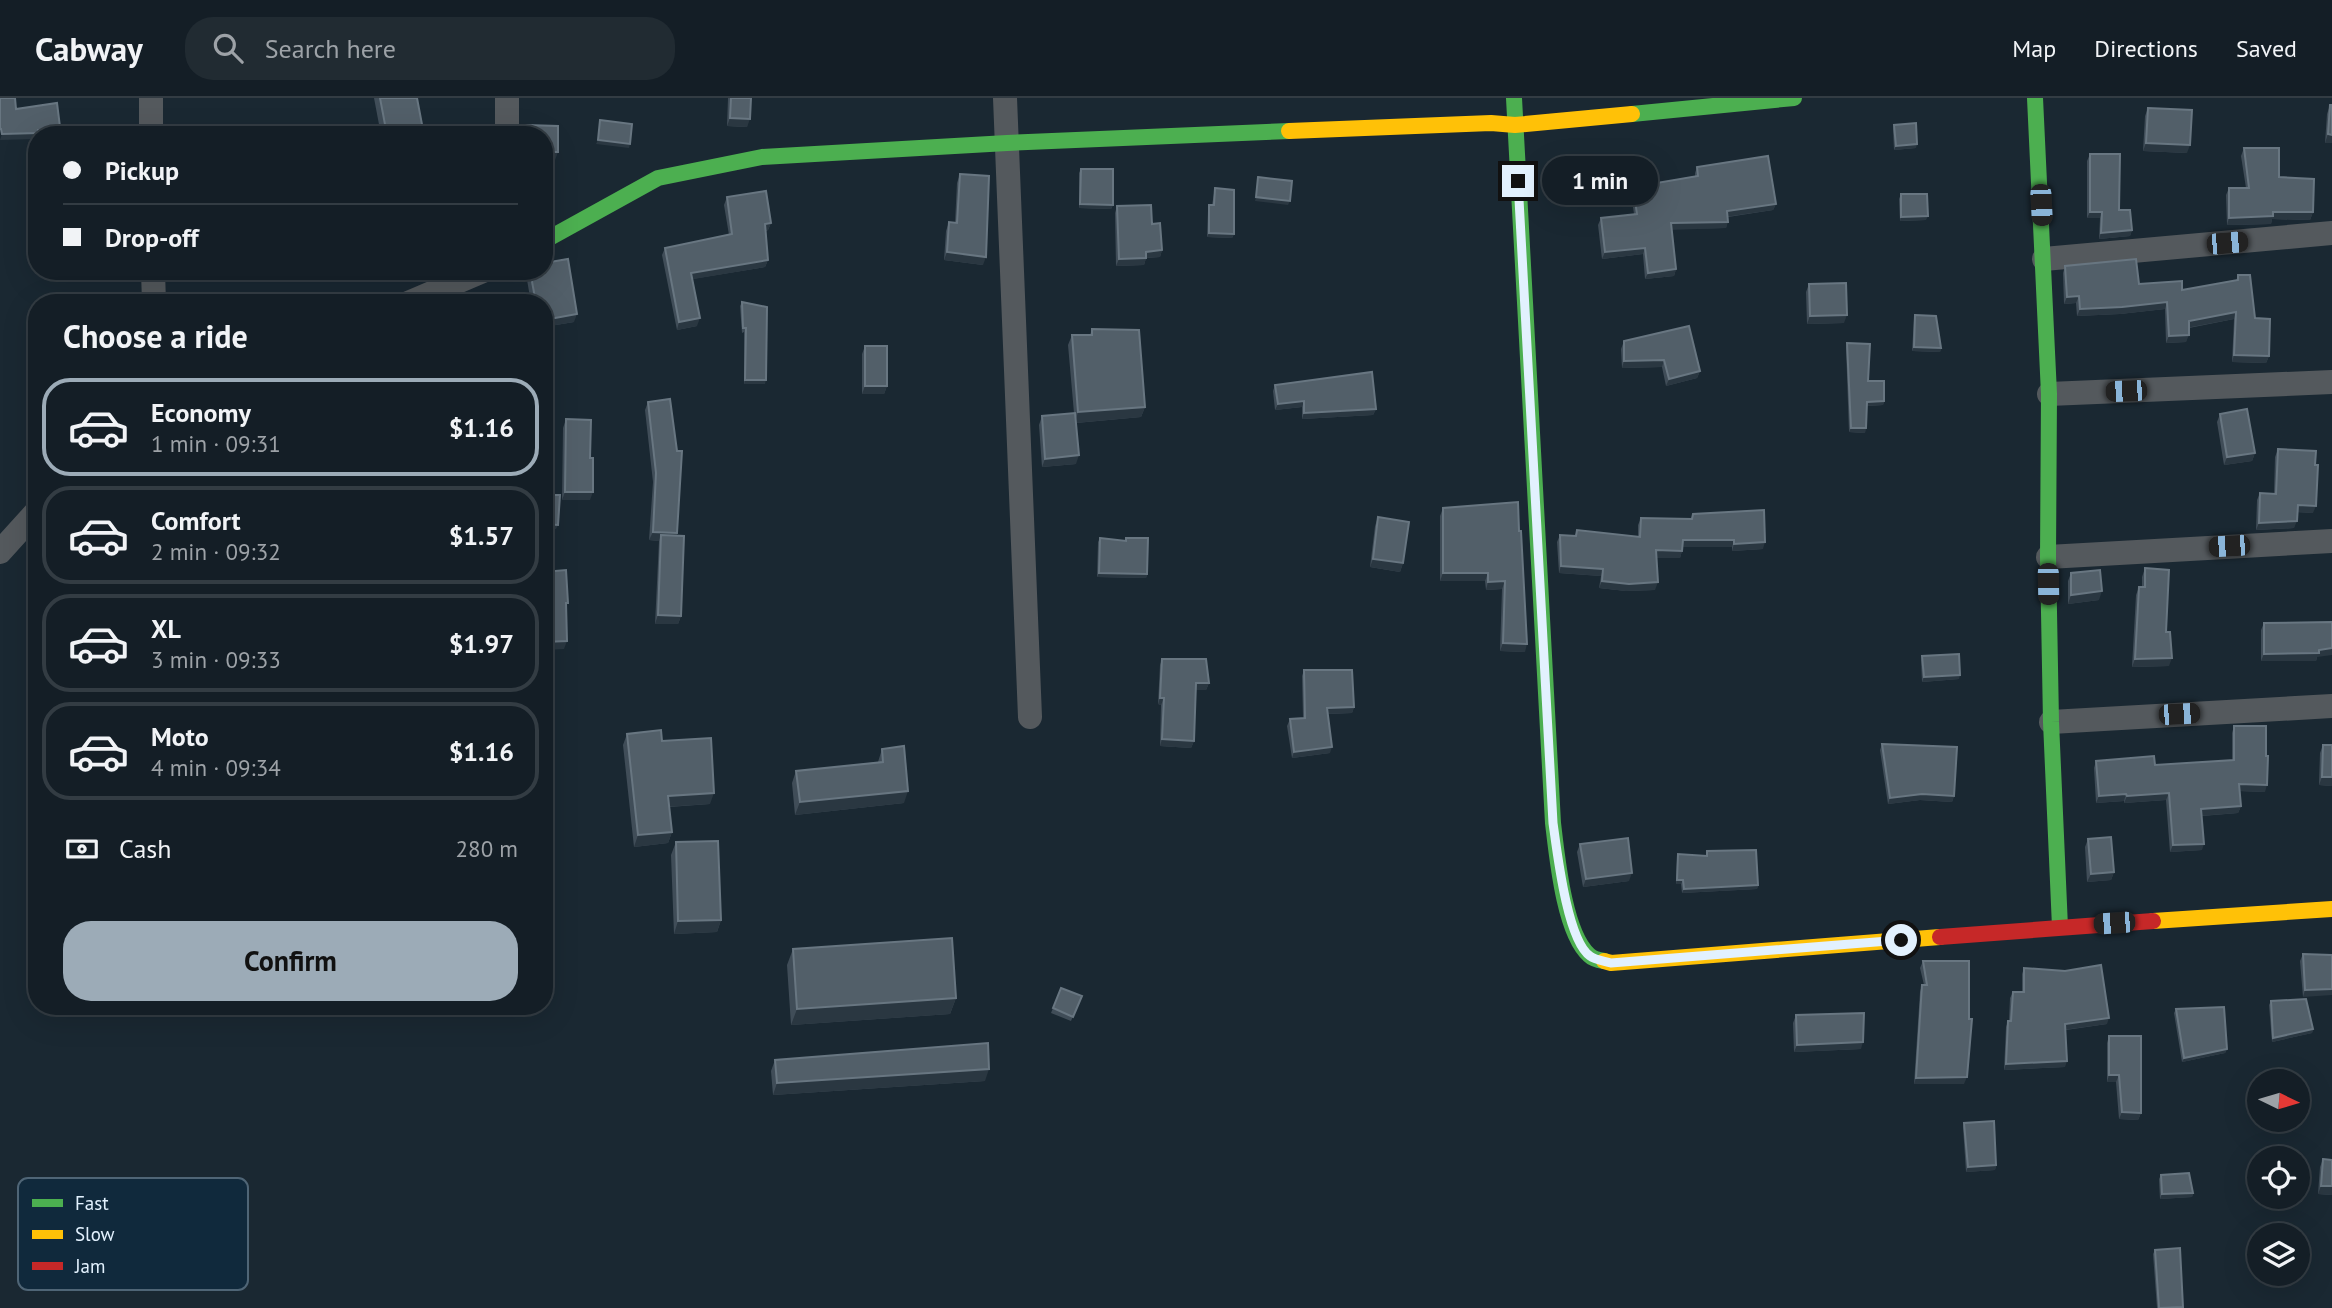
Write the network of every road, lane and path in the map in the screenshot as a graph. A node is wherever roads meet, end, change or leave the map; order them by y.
1 (150, 98) edge
2 (507, 98) edge
3 (1005, 98) edge
4 (1514, 98) edge
5 (1794, 98) edge
6 (2035, 98) edge
7 (1515, 125) junction
8 (151, 126) edge
9 (507, 126) edge
10 (1007, 143) junction
11 (2332, 233) edge
12 (553, 237) edge
13 (2044, 259) junction
14 (462, 280) edge
15 (429, 294) edge
16 (2332, 382) edge
17 (2049, 394) junction
18 (28, 521) edge
19 (2332, 541) edge
20 (0, 552) edge
21 (2048, 557) junction
22 (2332, 706) edge
23 (1030, 717) dead end
24 (2051, 722) junction
25 (2332, 909) edge
26 (2060, 927) junction

1 - 8 street
2 - 9 street
3 - 10 street
4 - 7 street
5 - 7 street
6 - 13 street
7 - 10 street
7 - 26 street
10 - 12 street
10 - 23 street
11 - 13 street
13 - 17 street
14 - 15 street
16 - 17 street
17 - 21 street
18 - 20 street
19 - 21 street
21 - 24 street
22 - 24 street
24 - 26 street
25 - 26 street

